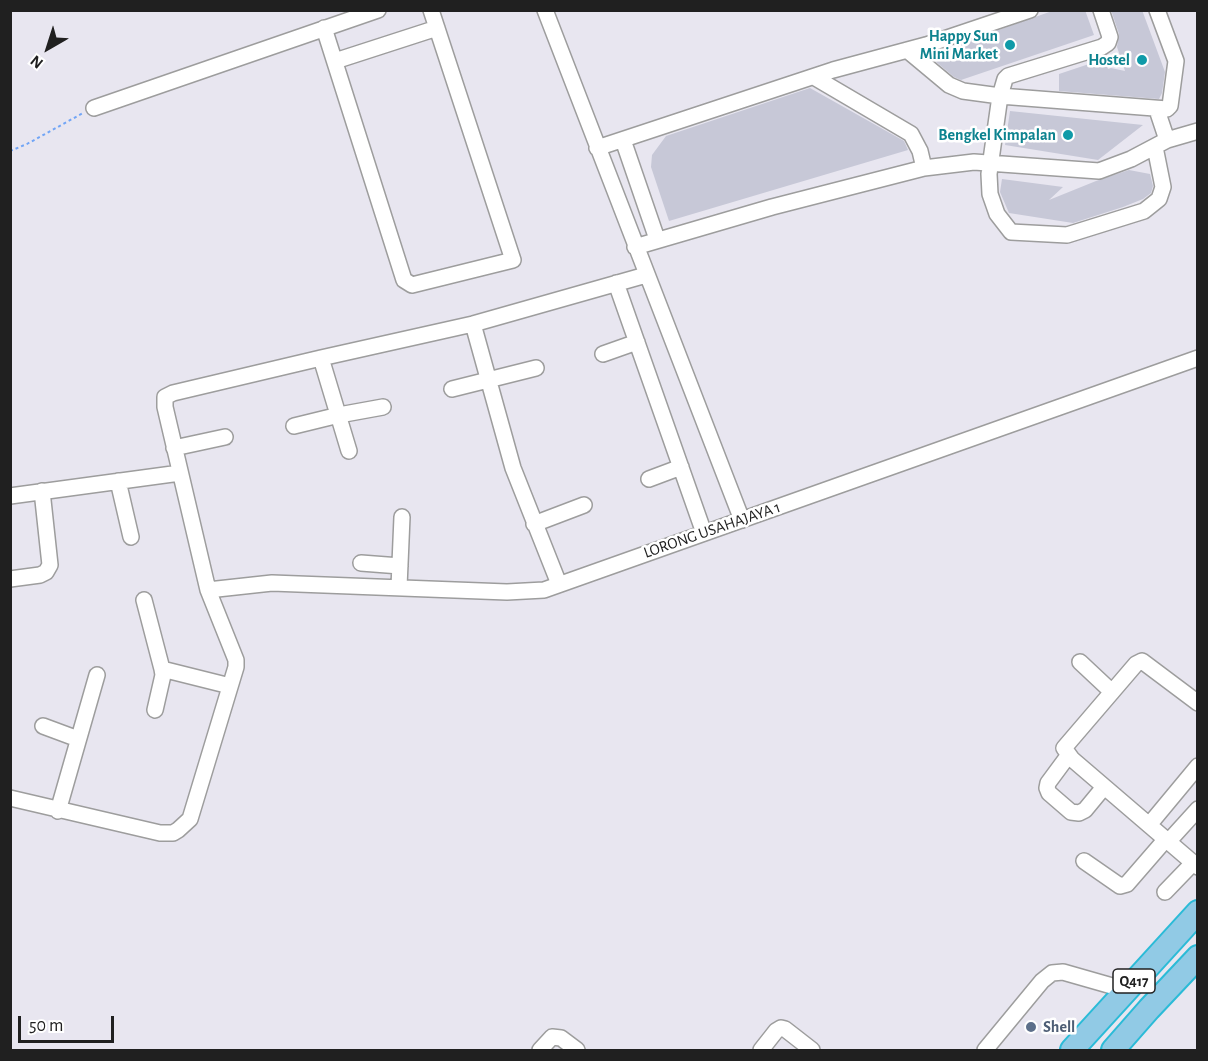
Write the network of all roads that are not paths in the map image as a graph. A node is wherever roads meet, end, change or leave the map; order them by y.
1 (378, 10) edge
2 (431, 10) edge
3 (545, 10) edge
4 (1030, 10) edge
5 (1101, 10) edge
6 (1157, 10) edge
7 (324, 28) junction
8 (436, 28) junction
9 (907, 50) junction
10 (335, 61) junction
11 (814, 77) junction
12 (1000, 96) junction
13 (94, 108) road end
14 (1157, 110) junction
15 (1197, 131) edge
16 (623, 140) junction
17 (1161, 144) junction
18 (597, 148) junction
19 (991, 164) junction
20 (924, 168) junction
21 (657, 239) junction
22 (635, 247) junction
23 (646, 275) junction
24 (616, 284) junction
25 (473, 324) junction
26 (637, 342) junction
27 (603, 354) dead end
28 (321, 358) junction
29 (1197, 358) edge
30 (536, 368) dead end
31 (489, 379) junction
32 (452, 389) dead end
33 (383, 407) dead end
34 (339, 415) junction
35 (294, 426) dead end
36 (225, 437) dead end
37 (174, 448) junction
38 (349, 451) dead end
39 (681, 466) junction
40 (180, 472) junction
41 (649, 479) dead end
42 (118, 481) junction
43 (42, 492) junction
44 (10, 496) edge
45 (584, 505) dead end
46 (402, 517) dead end
47 (742, 520) junction
48 (534, 524) junction
49 (704, 533) junction
50 (130, 537) dead end
51 (361, 563) dead end
52 (400, 566) junction
53 (10, 579) edge
54 (559, 584) junction
55 (399, 586) junction
56 (208, 590) junction
57 (144, 600) dead end
58 (1080, 662) dead end
59 (162, 669) junction
60 (97, 675) dead end
61 (230, 686) junction
62 (1112, 692) junction
63 (1197, 703) edge
64 (155, 710) dead end
65 (43, 726) dead end
66 (78, 739) junction
67 (1068, 756) junction
68 (1197, 766) edge
69 (1104, 787) junction
70 (10, 798) edge
71 (1197, 808) edge
72 (58, 811) junction
73 (1149, 825) junction
74 (1167, 841) junction
75 (1084, 861) dead end
76 (1195, 865) edge
77 (1165, 892) dead end
78 (1197, 912) edge
79 (1197, 957) edge
80 (1126, 990) junction
81 (540, 1050) edge
82 (577, 1050) edge
83 (761, 1050) edge
84 (812, 1050) edge
85 (985, 1050) edge
86 (1072, 1050) edge
87 (1113, 1050) edge

1 - 7 street
2 - 8 street
3 - 18 street
4 - 9 street
5 - 12 street
6 - 14 street
7 - 10 street
7 - 13 street
8 - 10 street
8 - 10 street
9 - 11 street
9 - 12 street
11 - 16 street
11 - 20 street
12 - 14 street
12 - 19 street
14 - 17 street
15 - 17 street
16 - 18 street
16 - 21 street
17 - 19 street
17 - 19 street
18 - 22 street
19 - 20 street
20 - 21 street
21 - 22 street
22 - 23 street
23 - 24 street
23 - 47 street
24 - 25 street
24 - 26 street
25 - 28 street
25 - 31 street
26 - 27 street
26 - 39 street
28 - 34 street
28 - 37 street
29 - 47 street, LORONG USAHAJAYA 1
30 - 31 street
31 - 32 street
31 - 48 street
33 - 34 street
34 - 35 street
34 - 38 street
36 - 37 street
37 - 40 street
39 - 41 street
39 - 49 street
40 - 42 street
40 - 56 street
42 - 43 street
42 - 50 street
43 - 44 street
43 - 53 street
45 - 48 street
46 - 52 street
47 - 49 street, LORONG USAHAJAYA 1
48 - 54 street
49 - 54 street, LORONG USAHAJAYA 1
51 - 52 street
52 - 55 street
54 - 55 street, LORONG USAHAJAYA 1
55 - 56 street, LORONG USAHAJAYA 1
56 - 61 street
57 - 59 street
58 - 62 street
59 - 61 street
59 - 64 street
60 - 66 street
61 - 72 street
62 - 63 street
62 - 67 street
65 - 66 street
66 - 72 street
67 - 69 street
67 - 69 street
68 - 73 street
69 - 73 street
70 - 72 street
71 - 74 street
73 - 74 street
74 - 75 street
74 - 76 street
76 - 77 street
78 - 80 highway, Q417
79 - 87 highway, Q417
80 - 85 street
80 - 86 highway, Q417
81 - 82 street
83 - 84 street

